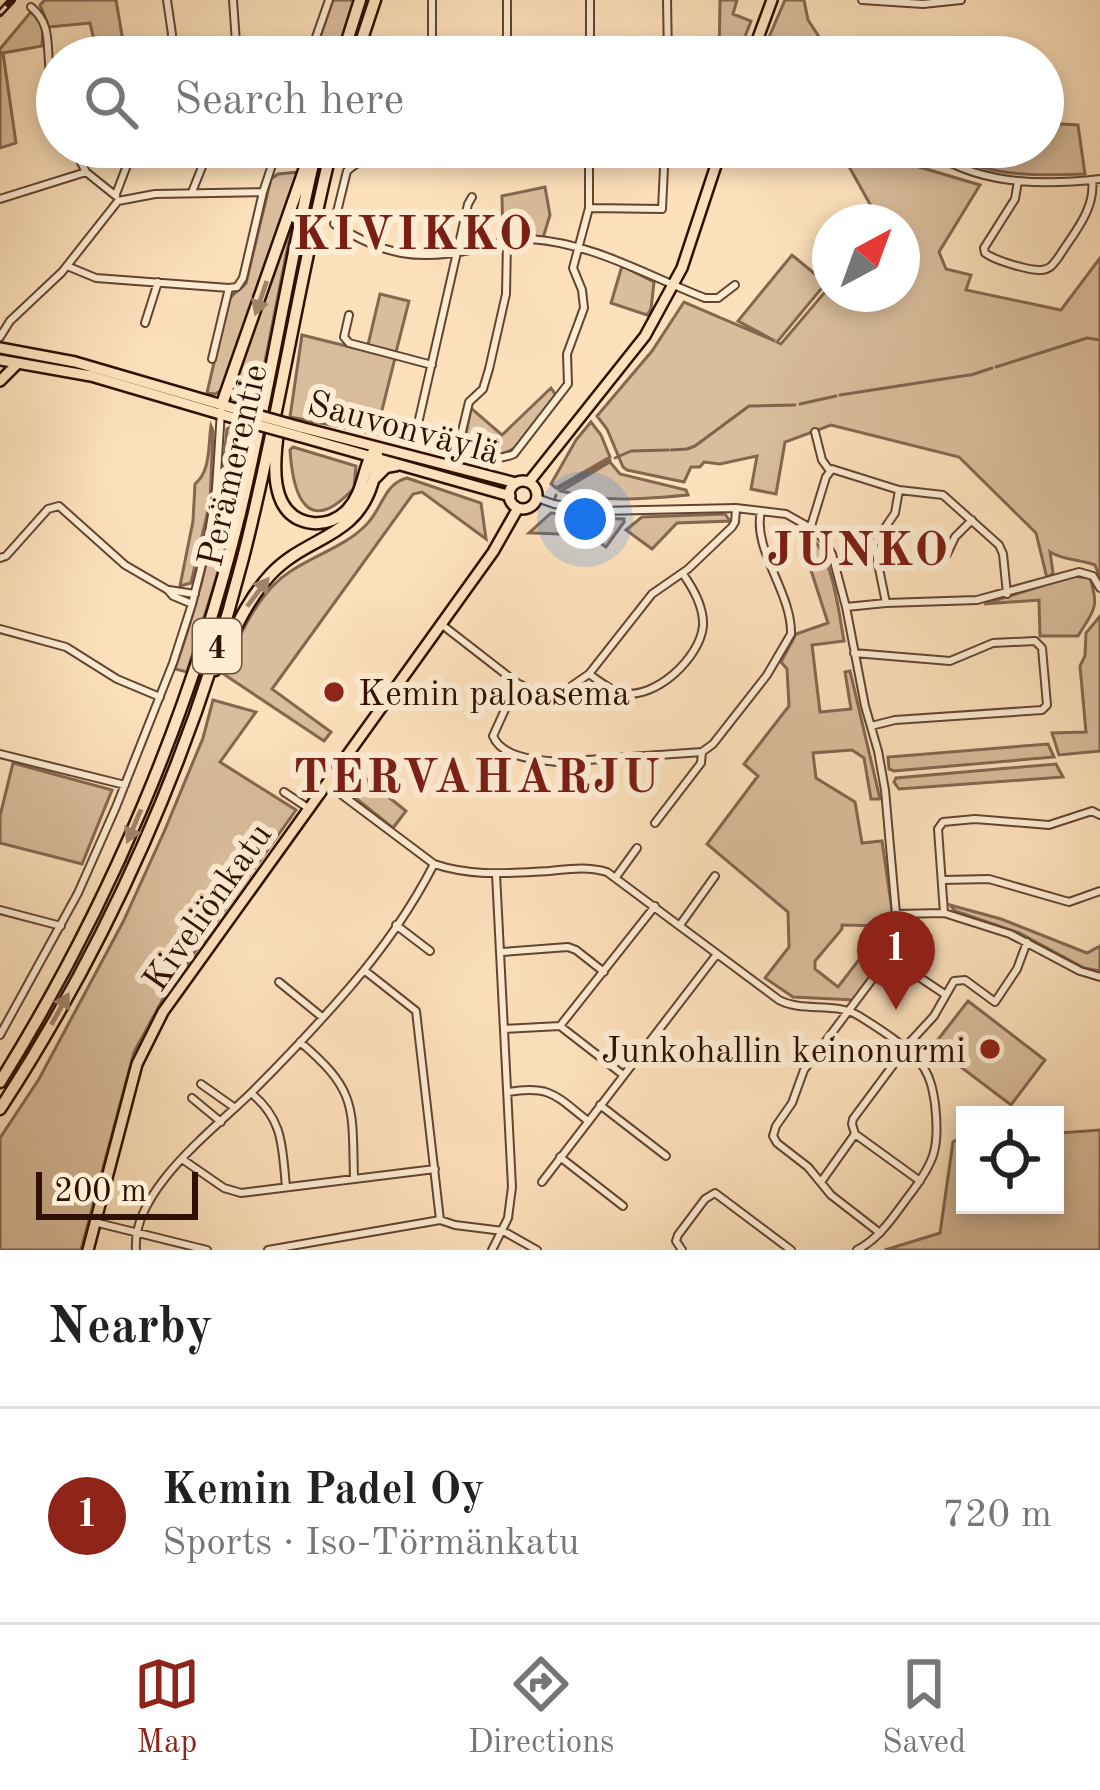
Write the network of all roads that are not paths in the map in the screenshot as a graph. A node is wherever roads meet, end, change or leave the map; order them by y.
1 (167, 0) edge
2 (232, 0) edge
3 (329, 0) edge
4 (360, 0) edge
5 (375, 0) edge
6 (432, 0) edge
7 (507, 0) edge
8 (590, 0) edge
9 (667, 0) edge
10 (772, 0) edge
11 (866, 0) edge
12 (961, 0) edge
13 (32, 7) dead end
14 (47, 36) edge
15 (172, 36) edge
16 (235, 36) edge
17 (316, 36) edge
18 (349, 36) edge
19 (363, 36) edge
20 (432, 36) edge
21 (507, 36) edge
22 (590, 36) edge
23 (668, 36) edge
24 (759, 36) edge
25 (84, 168) edge
26 (127, 168) edge
27 (202, 168) edge
28 (271, 168) edge
29 (307, 168) edge
30 (310, 168) edge
31 (327, 168) edge
32 (352, 168) edge
33 (589, 168) edge
34 (663, 168) edge
35 (715, 168) edge
36 (962, 168) edge
37 (86, 172) junction
38 (1096, 179) edge
39 (1018, 182) junction
40 (192, 192) junction
41 (263, 192) junction
42 (472, 197) dead end
43 (0, 199) edge
44 (117, 199) junction
45 (589, 208) junction
46 (507, 242) junction
47 (578, 250) junction
48 (458, 253) junction
49 (67, 266) junction
50 (158, 282) junction
51 (674, 283) junction
52 (735, 285) dead end
53 (229, 288) junction
54 (349, 316) dead end
55 (145, 323) dead end
56 (0, 337) edge
57 (0, 348) edge
58 (212, 359) dead end
59 (0, 360) edge
60 (19, 362) junction
61 (432, 364) junction
62 (0, 381) edge
63 (278, 398) junction
64 (221, 409) junction
65 (815, 432) dead end
66 (458, 448) junction
67 (375, 455) junction
68 (397, 465) junction
69 (830, 471) junction
70 (373, 480) junction
71 (529, 482) junction
72 (516, 484) junction
73 (899, 490) junction
74 (509, 496) junction
75 (537, 498) junction
76 (518, 508) junction
77 (736, 508) junction
78 (761, 510) junction
79 (973, 520) junction
80 (811, 526) junction
81 (947, 554) dead end
82 (0, 558) edge
83 (683, 574) junction
84 (1100, 588) edge
85 (168, 590) junction
86 (195, 594) junction
87 (1007, 594) junction
88 (886, 603) junction
89 (192, 604) junction
90 (846, 607) junction
91 (441, 624) junction
92 (0, 628) edge
93 (854, 653) junction
94 (589, 674) junction
95 (517, 683) junction
96 (201, 694) junction
97 (160, 697) junction
98 (871, 726) junction
99 (702, 752) junction
100 (0, 754) edge
101 (326, 783) junction
102 (125, 785) junction
103 (284, 792) dead end
104 (308, 808) junction
105 (1100, 815) edge
106 (655, 823) dead end
107 (637, 848) dead end
108 (434, 864) junction
109 (496, 874) junction
110 (715, 876) dead end
111 (616, 877) junction
112 (944, 880) junction
113 (1100, 891) edge
114 (655, 906) junction
115 (0, 910) edge
116 (944, 913) junction
117 (896, 914) junction
118 (396, 925) junction
119 (680, 925) junction
120 (61, 926) junction
121 (1027, 943) junction
122 (430, 951) dead end
123 (500, 952) junction
124 (717, 953) junction
125 (889, 957) junction
126 (364, 970) junction
127 (604, 971) junction
128 (1100, 977) edge
129 (279, 982) dead end
130 (946, 995) junction
131 (849, 1011) junction
132 (322, 1017) junction
133 (560, 1026) junction
134 (504, 1029) junction
135 (0, 1035) edge
136 (300, 1042) junction
137 (904, 1050) junction
138 (623, 1075) junction
139 (0, 1082) edge
140 (201, 1084) dead end
141 (508, 1091) junction
142 (251, 1094) junction
143 (191, 1098) dead end
144 (600, 1105) junction
145 (235, 1108) junction
146 (0, 1109) edge
147 (221, 1121) junction
148 (588, 1121) junction
149 (855, 1134) junction
150 (666, 1156) dead end
151 (560, 1157) junction
152 (182, 1159) junction
153 (435, 1169) junction
154 (354, 1179) junction
155 (542, 1182) dead end
156 (821, 1182) junction
157 (920, 1182) junction
158 (286, 1187) junction
159 (623, 1206) dead end
160 (440, 1220) junction
161 (94, 1222) junction
162 (503, 1231) junction
163 (136, 1233) junction
164 (880, 1233) junction
165 (494, 1246) edge
166 (506, 1249) edge
167 (88, 1250) edge
168 (136, 1250) edge
169 (206, 1250) edge
170 (268, 1250) edge
171 (537, 1250) edge
172 (682, 1250) edge
173 (791, 1250) edge
174 (857, 1250) edge

1 - 15 street
2 - 16 street
3 - 17 street
4 - 18 highway
5 - 19 highway
6 - 20 street
7 - 21 street
8 - 22 street
9 - 23 street
10 - 24 main road
11 - 12 street
13 - 14 street
25 - 37 street
26 - 44 street
27 - 40 street
28 - 41 street
29 -> 64 highway
30 -> 139 highway, Perämerentie / 4
31 - 63 highway, Perämerentie / 4
32 - 48 street
33 - 45 street
34 - 45 street
35 - 51 main road
36 - 39 street
37 - 43 street
37 - 44 street
38 - 39 street
38 - 39 street
40 - 41 street
40 - 44 street
41 - 53 street
42 - 48 street
44 - 49 street
45 - 47 street
46 - 47 street
46 - 48 street
46 - 66 street
47 - 51 street
47 - 66 street
48 - 61 street
49 - 50 street
49 - 56 street
50 - 53 street
50 - 55 street
51 - 52 street
51 - 71 main road
53 - 58 street
54 - 61 street
57 - 64 main road, Sauvonväylä
59 - 60 main road, Sauvonväylä
60 - 62 main road
60 - 64 main road, Sauvonväylä
61 - 66 street
63 - 67 highway
63 - 96 highway, Perämerentie / 4
64 - 67 main road, Sauvonväylä, bridge
64 - 86 street
65 - 69 street
67 - 68 main road, Sauvonväylä
67 - 70 highway
67 - 72 main road, Sauvonväylä
68 - 70 highway
68 - 74 main road, Sauvonväylä
69 - 73 street
69 - 80 street
96 -> 70 highway
71 - 72 main road
71 - 75 main road
72 - 74 main road
73 - 79 street
73 - 88 street
74 - 76 main road
75 - 76 main road
75 - 77 street
76 - 91 main road, Kiveliönkatu
77 - 78 street
77 - 83 street
78 - 80 street
78 - 99 street
79 - 81 street
79 - 87 street
80 - 90 street
82 - 85 street
83 - 94 street
83 - 94 street
84 - 87 street
85 - 86 street
85 - 89 street
86 - 89 street
87 - 88 street
88 - 90 street
89 - 97 street
90 - 93 street
91 - 95 street
91 - 101 main road, Kiveliönkatu
92 - 97 street
93 - 98 street
93 - 98 street
94 - 95 street
95 - 99 street
146 -> 96 highway, Perämerentie / 4
97 - 102 street
98 - 117 street
99 - 106 street
100 - 102 street
101 - 104 main road, Kiveliönkatu
101 - 108 street
102 - 120 street
103 - 104 street
104 - 161 main road, Kiveliönkatu
105 - 112 street
107 - 111 street
108 - 109 street
108 - 118 street
109 - 111 street
109 - 123 street
110 - 119 street
111 - 114 street
112 - 113 street
112 - 116 street
114 - 119 street
114 - 127 street
115 - 120 street
116 - 117 street
116 - 121 street
117 - 125 street
118 - 122 street
118 - 126 street
119 - 124 street
120 - 135 street
121 - 128 street
121 - 130 street
123 - 127 street
123 - 134 street
124 - 131 street
124 - 138 street
125 - 130 street
125 - 131 street
126 - 132 street
126 - 153 street
127 - 133 street
129 - 132 street
130 - 137 street
131 - 137 street
131 - 156 street
132 - 136 street
133 - 134 street
133 - 138 street
134 - 141 street
136 - 142 street
136 - 154 street
137 - 149 street
137 - 157 street
138 - 144 street
140 - 145 street
141 - 148 street
141 - 162 street
142 - 145 street
142 - 158 street
143 - 147 street
144 - 148 street
144 - 150 street
145 - 147 street
147 - 152 street
148 - 151 street
149 - 156 street
149 - 157 street
151 - 155 street
151 - 159 street
152 - 158 street
152 - 163 street
153 - 154 street
153 - 160 street
154 - 158 street
156 - 164 street
157 - 164 street
160 - 162 street
160 - 170 street
161 - 163 street
161 - 167 main road, Kiveliönkatu
162 - 165 street
162 - 171 street
163 - 168 street
163 - 169 street
164 - 174 street
165 - 166 street
172 - 173 street

